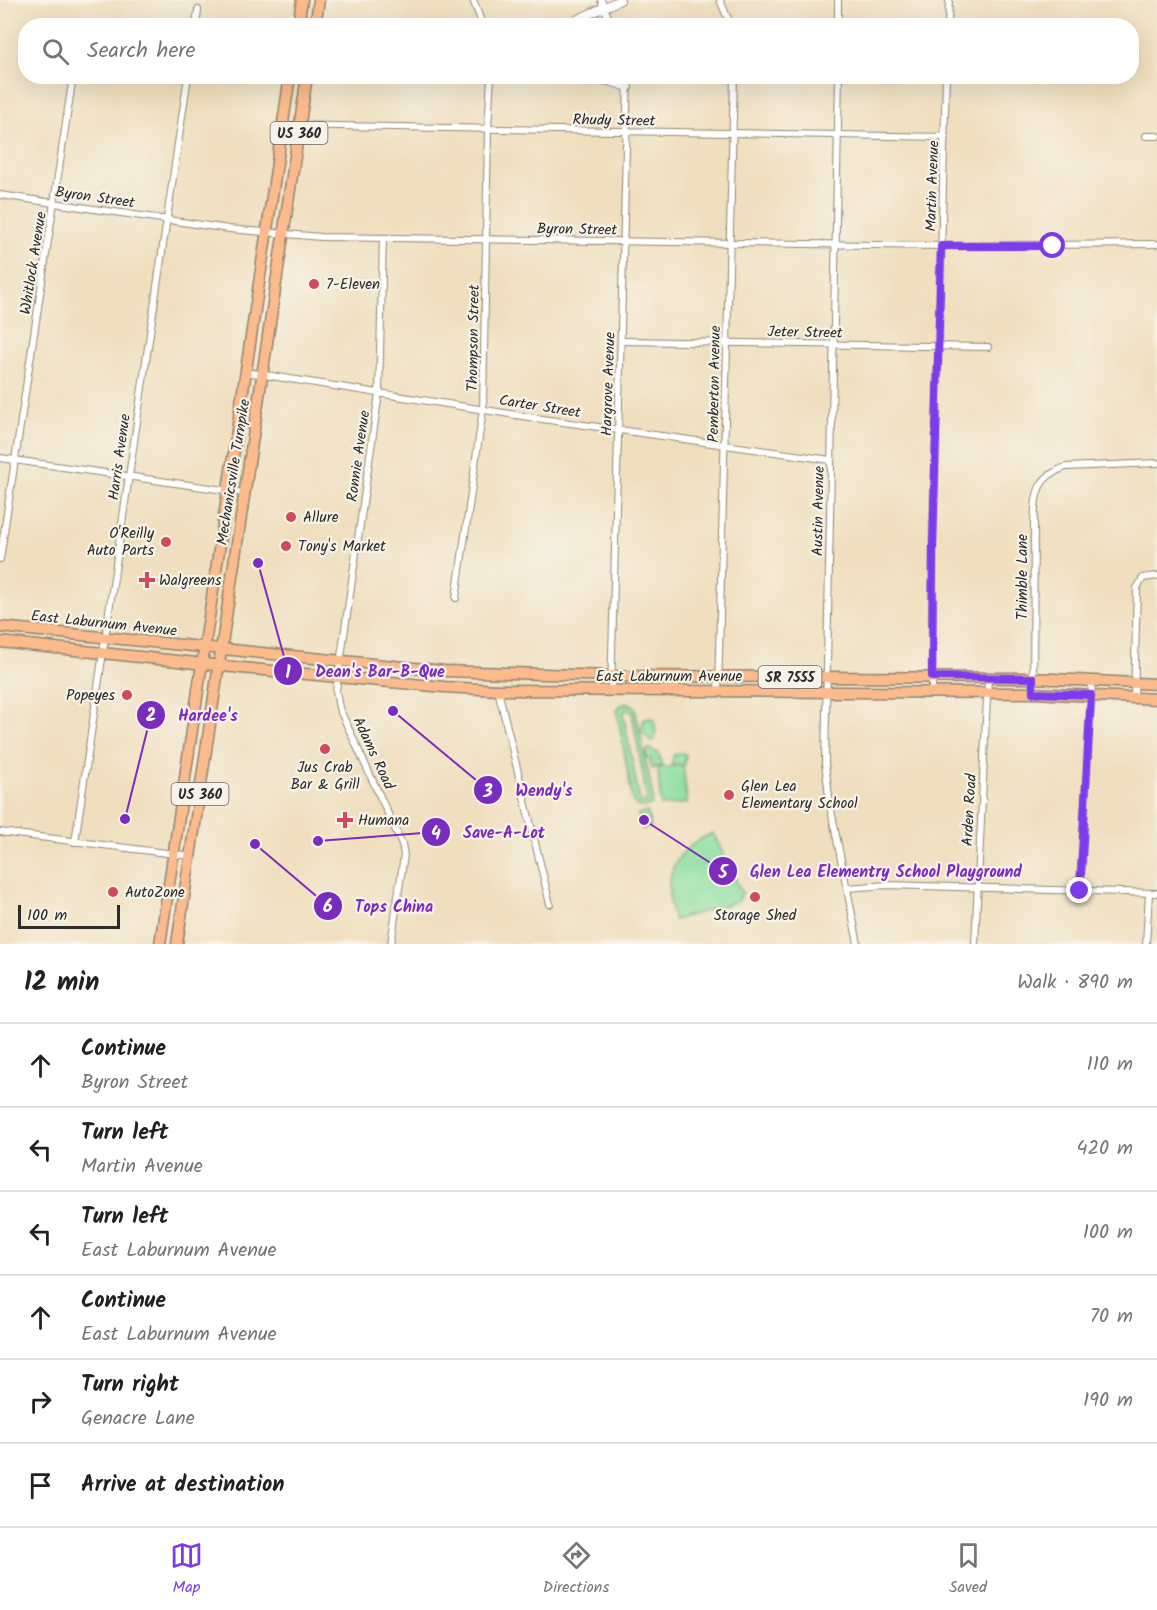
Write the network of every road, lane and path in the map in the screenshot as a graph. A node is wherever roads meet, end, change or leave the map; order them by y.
1 (302, 0) edge
2 (319, 0) edge
3 (473, 0) edge
4 (620, 0) edge
5 (720, 0) edge
6 (838, 0) edge
7 (949, 0) edge
8 (603, 3) edge
9 (198, 10) dead end
10 (197, 18) edge
11 (302, 18) edge
12 (316, 18) edge
13 (480, 18) edge
14 (577, 18) edge
15 (609, 18) edge
16 (727, 18) edge
17 (838, 18) edge
18 (948, 18) edge
19 (72, 84) edge
20 (187, 84) edge
21 (289, 84) edge
22 (306, 84) edge
23 (491, 84) edge
24 (615, 84) edge
25 (628, 84) edge
26 (734, 84) edge
27 (839, 84) edge
28 (946, 84) edge
29 (628, 88) junction
30 (283, 125) junction
31 (300, 126) junction
32 (488, 129) junction
33 (627, 132) junction
34 (733, 134) junction
35 (838, 136) junction
36 (1146, 136) dead end
37 (1157, 136) edge
38 (945, 138) junction
39 (0, 195) edge
40 (54, 203) junction
41 (167, 220) junction
42 (267, 234) junction
43 (283, 235) junction
44 (383, 238) junction
45 (486, 239) junction
46 (625, 242) junction
47 (729, 243) junction
48 (835, 244) junction
49 (1157, 244) edge
50 (941, 246) junction
51 (622, 341) junction
52 (726, 343) junction
53 (832, 345) junction
54 (939, 346) junction
55 (988, 347) dead end
56 (246, 372) junction
57 (262, 375) junction
58 (379, 393) junction
59 (483, 409) junction
60 (619, 429) junction
61 (724, 445) junction
62 (0, 458) edge
63 (15, 460) junction
64 (831, 460) junction
65 (1157, 463) edge
66 (128, 477) junction
67 (228, 491) junction
68 (244, 493) junction
69 (0, 559) edge
70 (1157, 576) edge
71 (456, 598) dead end
72 (0, 627) edge
73 (104, 638) junction
74 (0, 642) edge
75 (205, 649) junction
76 (221, 650) junction
77 (102, 652) junction
78 (341, 662) junction
79 (203, 663) junction
80 (219, 665) junction
81 (612, 676) junction
82 (338, 677) junction
83 (718, 677) junction
84 (932, 677) junction
85 (826, 678) junction
86 (988, 678) junction
87 (1033, 678) junction
88 (1092, 680) junction
89 (1135, 682) junction
90 (1157, 684) edge
91 (498, 690) junction
92 (611, 691) junction
93 (718, 692) junction
94 (825, 692) junction
95 (932, 692) junction
96 (987, 693) junction
97 (1033, 693) junction
98 (1091, 695) junction
99 (1134, 698) junction
100 (1157, 699) edge
101 (0, 832) edge
102 (75, 842) junction
103 (175, 854) junction
104 (190, 856) junction
105 (848, 888) junction
106 (977, 888) junction
107 (1080, 891) junction
108 (1149, 893) junction
109 (1157, 893) edge
110 (550, 904) dead end
111 (160, 944) edge
112 (177, 944) edge
113 (391, 944) edge
114 (858, 944) edge
115 (975, 944) edge
116 (1146, 944) edge

1 - 11 main road
2 - 12 main road
3 - 13 street
4 - 8 street
5 - 16 street
6 - 17 street
7 - 18 street
8 - 14 street
8 - 15 street
9 - 10 street
19 - 40 street, Whitlock Avenue
20 - 41 street, Harris Avenue
21 - 30 main road, Mechanicsville Turnpike / US 360
22 - 31 main road, Mechanicsville Turnpike / US 360
23 - 32 street, Thompson Street
24 - 29 street
25 - 29 street, Hargrove Avenue
26 - 34 street, Pemberton Avenue
27 - 35 street, Austin Avenue
28 - 38 street, Martin Avenue
29 - 33 street, Hargrove Avenue
30 - 31 street, Rhudy Street
30 - 42 main road, Mechanicsville Turnpike / US 360
31 - 32 street, Rhudy Street
31 - 43 main road, Mechanicsville Turnpike / US 360
32 - 33 street, Rhudy Street
32 - 45 street, Thompson Street
33 - 34 street, Rhudy Street
33 - 46 street, Hargrove Avenue
34 - 35 street, Rhudy Street
34 - 47 street, Pemberton Avenue
35 - 38 street, Rhudy Street
35 - 48 street, Austin Avenue
36 - 37 street
38 - 50 street, Martin Avenue
39 - 40 street, Byron Street
40 - 41 street, Byron Street
40 - 63 street, Whitlock Avenue
41 - 42 street, Byron Street
41 - 66 street, Harris Avenue
42 - 43 street, Byron Street
42 - 56 main road, Mechanicsville Turnpike / US 360
43 - 44 street, Byron Street
43 - 57 main road, Mechanicsville Turnpike / US 360
44 - 45 street, Byron Street
44 - 58 street, Ronnie Avenue
45 - 46 street, Byron Street
45 - 59 street, Thompson Street
46 - 47 street, Byron Street
46 - 51 street, Hargrove Avenue
47 - 48 street, Byron Street
47 - 52 street, Pemberton Avenue
48 - 50 street, Byron Street
48 - 53 street, Austin Avenue
49 - 50 street, Byron Street
50 - 54 street, Martin Avenue
51 - 52 street, Jeter Street
51 - 60 street, Hargrove Avenue
52 - 53 street, Jeter Street
52 - 61 street, Pemberton Avenue
53 - 54 street, Jeter Street
53 - 64 street, Austin Avenue
54 - 55 street, Jeter Street
54 - 84 street, Martin Avenue
56 - 57 street, Carter Street
56 - 67 main road, Mechanicsville Turnpike / US 360
57 - 58 street, Carter Street
57 - 68 main road, Mechanicsville Turnpike / US 360
58 - 59 street, Carter Street
58 - 78 street, Ronnie Avenue
59 - 60 street, Carter Street
59 - 71 street, Thompson Street
60 - 61 street, Carter Street
60 - 81 street, Hargrove Avenue
61 - 64 street, Carter Street
61 - 83 street, Pemberton Avenue
62 - 63 street
63 - 66 street
63 - 69 street, Whitlock Avenue
64 - 85 street, Austin Avenue
65 - 87 street, Thimble Lane
66 - 67 street
66 - 73 street, Harris Avenue
67 - 68 street
67 - 75 main road, Mechanicsville Turnpike / US 360
68 - 76 main road, Mechanicsville Turnpike / US 360
70 - 89 street
72 - 73 main road, East Laburnum Avenue
73 - 75 main road, East Laburnum Avenue
73 - 77 street, Harris Avenue
74 - 77 main road, East Laburnum Avenue
75 - 76 main road, East Laburnum Avenue
75 - 79 main road, Mechanicsville Turnpike / US 360
76 - 78 main road, East Laburnum Avenue / SR 7555
76 - 80 main road, Mechanicsville Turnpike / US 360
77 - 79 main road, East Laburnum Avenue
77 - 102 street, Harris Avenue
78 - 81 main road, East Laburnum Avenue / SR 7555
78 - 82 street, Ronnie Avenue
79 - 80 main road, East Laburnum Avenue
79 - 103 main road, Mechanicsville Turnpike / US 360
80 - 82 main road, East Laburnum Avenue / SR 7555
80 - 104 main road, Mechanicsville Turnpike / US 360
81 - 83 main road, East Laburnum Avenue / SR 7555
81 - 92 street, Hargrove Avenue
82 - 91 main road, East Laburnum Avenue / SR 7555
82 - 113 street, Adams Road
83 - 85 main road, East Laburnum Avenue / SR 7555
83 - 93 street, Pemberton Avenue
84 - 85 main road, East Laburnum Avenue / SR 7555
84 - 86 main road, East Laburnum Avenue / SR 7555
84 - 95 street, Martin Avenue
85 - 94 street, Austin Avenue
86 - 87 main road, East Laburnum Avenue / SR 7555
86 - 96 street, Arden Road
87 - 88 main road, East Laburnum Avenue / SR 7555
87 - 97 street, Thimble Lane
88 - 89 main road, East Laburnum Avenue / SR 7555
88 - 98 street
89 - 90 main road, East Laburnum Avenue / SR 7555
89 - 99 street
91 - 92 main road, East Laburnum Avenue / SR 7555
91 - 110 street
92 - 93 main road, East Laburnum Avenue / SR 7555
93 - 94 main road, East Laburnum Avenue / SR 7555
94 - 95 main road, East Laburnum Avenue / SR 7555
94 - 105 street, Austin Avenue
95 - 96 main road, East Laburnum Avenue / SR 7555
96 - 97 main road, East Laburnum Avenue / SR 7555
96 - 106 street, Arden Road
97 - 98 main road, East Laburnum Avenue / SR 7555
98 - 99 main road, East Laburnum Avenue / SR 7555
98 - 107 street
99 - 100 main road, East Laburnum Avenue / SR 7555
101 - 102 street
102 - 103 street
103 - 104 street
103 - 111 main road, Mechanicsville Turnpike / US 360
104 - 112 main road, Mechanicsville Turnpike / US 360
105 - 106 street
105 - 114 street, Austin Avenue
106 - 107 street
106 - 115 street, Arden Road
107 - 108 street
108 - 109 street
108 - 116 street

